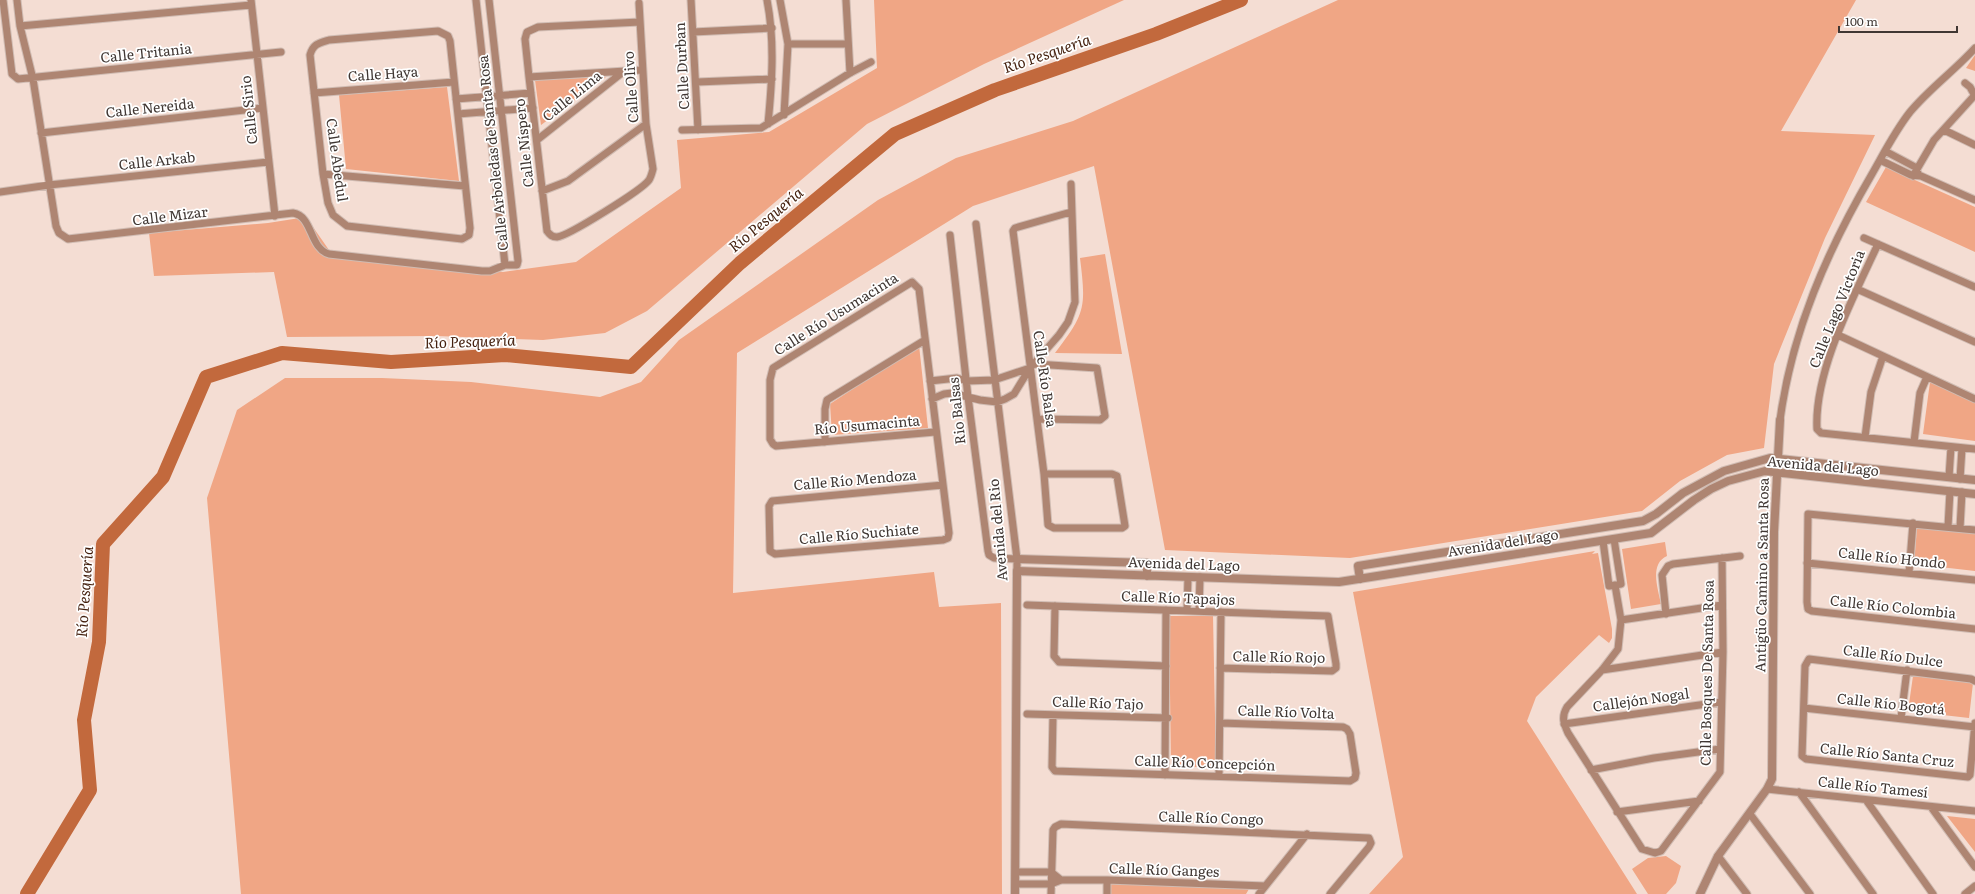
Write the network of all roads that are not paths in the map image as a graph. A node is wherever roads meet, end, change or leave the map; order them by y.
1 (3, 0) edge
2 (17, 0) edge
3 (476, 0) edge
4 (489, 0) edge
5 (691, 0) edge
6 (767, 0) edge
7 (780, 0) edge
8 (846, 0) edge
9 (251, 2) edge
10 (639, 3) dead end
11 (640, 22) junction
12 (20, 26) junction
13 (772, 28) junction
14 (3, 29) edge
15 (693, 32) junction
16 (788, 44) junction
17 (848, 44) junction
18 (1975, 48) edge
19 (281, 52) dead end
20 (256, 54) junction
21 (871, 62) dead end
22 (642, 70) junction
23 (623, 71) junction
24 (850, 73) junction
25 (529, 77) junction
26 (33, 79) junction
27 (772, 79) junction
28 (454, 82) junction
29 (696, 82) junction
30 (1965, 83) dead end
31 (314, 92) junction
32 (531, 93) junction
33 (500, 96) junction
34 (1975, 96) edge
35 (486, 97) junction
36 (456, 99) junction
37 (262, 108) junction
38 (533, 108) junction
39 (501, 110) junction
40 (487, 111) junction
41 (458, 114) junction
42 (784, 115) junction
43 (646, 124) junction
44 (768, 124) junction
45 (682, 130) dead end
46 (698, 130) junction
47 (1944, 130) junction
48 (41, 133) junction
49 (537, 140) junction
50 (1975, 145) edge
51 (1885, 151) junction
52 (1880, 160) junction
53 (268, 162) junction
54 (652, 169) joint
55 (323, 174) junction
56 (1917, 174) junction
57 (1071, 184) dead end
58 (49, 185) junction
59 (465, 186) junction
60 (542, 191) junction
61 (0, 192) edge
62 (1975, 200) edge
63 (1071, 212) junction
64 (275, 216) junction
65 (976, 224) dead end
66 (950, 235) dead end
67 (1864, 238) dead end
68 (1878, 244) junction
69 (505, 265) junction
70 (912, 282) joint
71 (1975, 287) edge
72 (1857, 289) junction
73 (1838, 335) junction
74 (925, 340) junction
75 (1975, 342) edge
76 (1883, 356) junction
77 (1032, 366) junction
78 (773, 368) joint
79 (1927, 377) junction
80 (994, 380) junction
81 (930, 381) junction
82 (967, 381) junction
83 (968, 397) junction
84 (1975, 398) edge
85 (932, 399) junction
86 (997, 402) junction
87 (1038, 419) junction
88 (1780, 420) joint
89 (935, 432) junction
90 (1865, 437) junction
91 (825, 442) junction
92 (1914, 442) junction
93 (1951, 447) junction
94 (1962, 448) junction
95 (1975, 449) edge
96 (1778, 459) junction
97 (1777, 472) junction
98 (1905, 473) junction
99 (1044, 474) junction
100 (1949, 478) junction
101 (1960, 479) junction
102 (1975, 480) edge
103 (943, 485) junction
104 (1904, 486) junction
105 (1950, 491) junction
106 (1962, 492) junction
107 (1975, 494) edge
108 (1913, 523) junction
109 (1948, 527) junction
110 (1960, 528) junction
111 (1975, 530) edge
112 (1614, 539) junction
113 (1603, 541) junction
114 (1475, 548) junction
115 (771, 553) joint
116 (1740, 556) dead end
117 (1722, 558) junction
118 (1017, 559) junction
119 (1477, 560) junction
120 (1807, 563) junction
121 (1017, 571) junction
122 (1909, 573) junction
123 (1147, 576) junction
124 (1188, 577) junction
125 (1200, 578) junction
126 (1360, 579) junction
127 (1975, 580) edge
128 (1615, 585) junction
129 (1028, 606) dead end
130 (1055, 606) junction
131 (1722, 606) junction
132 (1166, 610) junction
133 (1187, 611) junction
134 (1199, 612) junction
135 (1221, 612) junction
136 (1666, 614) junction
137 (1621, 620) junction
138 (1975, 629) edge
139 (1722, 652) junction
140 (1166, 666) junction
141 (1220, 668) junction
142 (1336, 668) joint
143 (1602, 670) junction
144 (1907, 670) junction
145 (1975, 681) edge
146 (1721, 702) junction
147 (1804, 708) junction
148 (1027, 714) dead end
149 (1053, 715) junction
150 (1167, 718) junction
151 (1901, 718) junction
152 (1220, 723) junction
153 (1975, 723) edge
154 (1564, 724) junction
155 (1974, 727) edge
156 (1720, 749) junction
157 (1591, 770) junction
158 (1165, 775) junction
159 (1220, 776) junction
160 (1355, 778) joint
161 (1768, 789) junction
162 (1799, 792) junction
163 (1866, 800) junction
164 (1699, 801) junction
165 (1931, 807) junction
166 (1975, 811) edge
167 (1617, 812) junction
168 (1750, 814) junction
169 (1307, 834) junction
170 (1718, 856) junction
171 (1975, 867) edge
172 (1016, 872) junction
173 (1051, 872) junction
174 (1061, 880) junction
175 (1107, 880) junction
176 (1016, 884) junction
177 (1051, 884) junction
178 (1265, 886) junction
179 (1975, 886) edge
180 (1016, 894) edge
181 (1051, 894) edge
182 (1107, 894) edge
183 (1259, 894) edge
184 (1330, 894) edge
185 (1700, 894) edge
186 (1747, 894) edge
187 (1810, 894) edge
188 (1873, 894) edge
189 (1933, 894) edge
190 (1965, 894) edge

1 - 14 street
2 - 12 street
3 - 35 street, Calle Arboledas de Santa Rosa
4 - 33 street, Calle Arboledas de Santa Rosa
5 - 15 street, Calle Durban
6 - 13 street
7 - 16 street
8 - 17 street
9 - 12 street
9 - 20 street, Calle Sirio
10 - 11 street, Calle Olivo
11 - 22 street, Calle Olivo
11 - 25 street, Calle Níspero
12 - 26 street
13 - 15 street
13 - 27 street
14 - 26 street, Calle Tritania
15 - 29 street, Calle Durban
16 - 17 street
16 - 42 street
17 - 24 street
18 - 51 street, Antigüo Camino a Santa Rosa
19 - 20 street, Calle Tritania
20 - 26 street, Calle Tritania
20 - 37 street, Calle Sirio
21 - 24 street
22 - 23 street
22 - 43 street, Calle Olivo
23 - 25 street
23 - 49 street, Calle Lima
24 - 42 street
25 - 32 street, Calle Níspero
26 - 48 street
27 - 29 street
27 - 44 street
28 - 31 street, Calle Haya
28 - 31 street, Calle Abedul
28 - 36 street, Calle Abedul
29 - 46 street, Calle Durban
30 - 34 street
31 - 55 street, Calle Abedul
32 - 33 street
32 - 38 street, Calle Níspero
33 - 35 street
33 - 39 street, Calle Arboledas de Santa Rosa
34 - 47 street
35 - 36 street
35 - 40 street, Calle Arboledas de Santa Rosa
36 - 41 street, Calle Abedul
37 - 48 street, Calle Nereida
37 - 53 street, Calle Sirio
38 - 39 street
38 - 49 street, Calle Níspero
39 - 40 street
39 - 69 street, Calle Arboledas de Santa Rosa
40 - 41 street
40 - 69 street, Calle Arboledas de Santa Rosa
41 - 59 street, Calle Abedul
42 - 44 street
43 - 54 street, Calle Olivo
43 - 60 street
44 - 46 street
45 - 46 street
47 - 50 street
47 - 56 street
48 - 58 street
49 - 60 street, Calle Níspero
51 - 52 street, Antigüo Camino a Santa Rosa
51 - 56 street
52 - 56 street
52 - 88 street, Antigüo Camino a Santa Rosa
53 - 58 street, Calle Arkab
53 - 64 street, Calle Sirio
54 - 60 street, Calle Níspero
55 - 59 street
55 - 59 street, Calle Abedul
56 - 62 street
57 - 63 street
58 - 61 street, Calle Arkab
58 - 64 street, Calle Mizar
63 - 77 street
63 - 77 street, Calle Río Balsa
64 - 69 street, Calle Mizar
65 - 80 street, Avenida del Rio
66 - 82 street, Rio Balsas
67 - 68 street
68 - 71 street
68 - 72 street, Calle Lago Victoria
70 - 74 street, Río Usumacinta
70 - 78 street, Calle Río Usumacinta
72 - 73 street, Calle Lago Victoria
72 - 75 street
73 - 76 street
73 - 90 street, Calle Lago Victoria
74 - 81 street, Río Usumacinta
74 - 91 street
76 - 79 street
76 - 90 street
77 - 80 street
77 - 86 street
77 - 87 street, Calle Río Balsa
77 - 87 street
78 - 91 street, Río Usumacinta
79 - 84 street
79 - 92 street
80 - 82 street
80 - 86 street, Avenida del Rio
81 - 82 street
81 - 85 street, Río Usumacinta
82 - 83 street, Rio Balsas
83 - 85 street
83 - 86 street
83 - 118 street, Rio Balsas
85 - 89 street, Río Usumacinta
86 - 118 street, Avenida del Rio
87 - 99 street, Calle Río Balsa
88 - 96 street, Antigüo Camino a Santa Rosa
89 - 91 street, Río Usumacinta
89 - 103 street
90 - 92 street
92 - 93 street
93 - 94 street
93 - 100 street
94 - 95 street
94 - 101 street
96 - 97 street, Antigüo Camino a Santa Rosa
96 - 98 street, Avenida del Lago
96 - 114 street, Avenida del Lago
97 - 104 street, Avenida del Lago
97 - 112 street, Avenida del Lago
97 - 161 street, Antigüo Camino a Santa Rosa
98 - 100 street, Avenida del Lago
98 - 104 street
99 - 99 street, Calle Río Balsa
100 - 101 street, Avenida del Lago
101 - 102 street, Avenida del Lago
103 - 115 street, Calle Río Mendoza
103 - 115 street, Calle Río Suchiate
104 - 105 street, Avenida del Lago
105 - 106 street, Avenida del Lago
105 - 109 street
106 - 107 street, Avenida del Lago
106 - 110 street
108 - 109 street
108 - 120 street
108 - 122 street
109 - 110 street
110 - 111 street
112 - 113 street, Avenida del Lago
112 - 128 street
113 - 119 street, Avenida del Lago
113 - 128 street
114 - 119 street
114 - 126 street, Avenida del Lago
116 - 117 street
117 - 131 street, Calle Bosques De Santa Rosa
117 - 136 street
118 - 121 street, Avenida del Rio
118 - 123 street, Avenida del Lago
119 - 126 street, Avenida del Lago
120 - 122 street, Calle Río Hondo
120 - 138 street, Calle Río Colombia
121 - 123 street, Avenida del Lago
121 - 172 street, Avenida del Rio
122 - 127 street, Calle Río Hondo
123 - 124 street, Avenida del Lago
124 - 125 street, Avenida del Lago
124 - 133 street
125 - 126 street, Avenida del Lago
125 - 134 street
128 - 137 street
129 - 130 street, Calle Río Tapajos
130 - 132 street, Calle Río Tapajos
130 - 140 street
131 - 136 street
131 - 139 street, Calle Bosques De Santa Rosa
132 - 133 street, Calle Río Tapajos
132 - 140 street
133 - 134 street, Calle Río Tapajos
134 - 135 street, Calle Río Tapajos
135 - 141 street
135 - 142 street, Calle Río Tapajos
136 - 137 street
137 - 143 street
139 - 143 street
139 - 146 street, Calle Bosques De Santa Rosa
140 - 150 street
141 - 142 street, Calle Río Rojo
141 - 152 street
143 - 154 street
144 - 145 street, Calle Río Dulce
144 - 147 street, Calle Río Dulce
144 - 151 street
146 - 154 street, Callejón Nogal
146 - 156 street, Calle Bosques De Santa Rosa
147 - 151 street, Calle Río Bogotá
147 - 155 street, Calle Río Santa Cruz
148 - 149 street, Calle Río Tajo
149 - 150 street, Calle Río Tajo
149 - 158 street, Calle Río Concepción
150 - 158 street
151 - 155 street, Calle Río Bogotá
152 - 159 street
152 - 160 street, Calle Río Volta
153 - 155 street
154 - 157 street, Calle Bosques De Santa Rosa
156 - 157 street
156 - 164 street, Calle Bosques De Santa Rosa
157 - 167 street, Calle Bosques De Santa Rosa
158 - 159 street, Calle Río Concepción
159 - 160 street, Calle Río Concepción
161 - 162 street, Calle Río Tamesí
161 - 168 street, Antigüo Camino a Santa Rosa
162 - 163 street, Calle Río Tamesí
162 - 188 street
163 - 165 street, Calle Río Tamesí
163 - 189 street
164 - 167 street
164 - 167 street, Calle Bosques De Santa Rosa
165 - 166 street, Calle Río Tamesí
165 - 171 street
168 - 170 street, Antigüo Camino a Santa Rosa
168 - 187 street
169 - 173 street, Calle Río Congo
169 - 178 street
169 - 184 street, Calle Río Congo
170 - 185 street, Antigüo Camino a Santa Rosa
170 - 186 street
172 - 173 street
172 - 176 street, Avenida del Rio
173 - 174 street
173 - 177 street
174 - 175 street, Calle Río Ganges
174 - 177 street, Calle Río Ganges
175 - 178 street, Calle Río Ganges
175 - 182 street
176 - 177 street, Calle Río Ganges
176 - 180 street, Avenida del Rio
177 - 181 street
178 - 183 street
179 - 190 street

